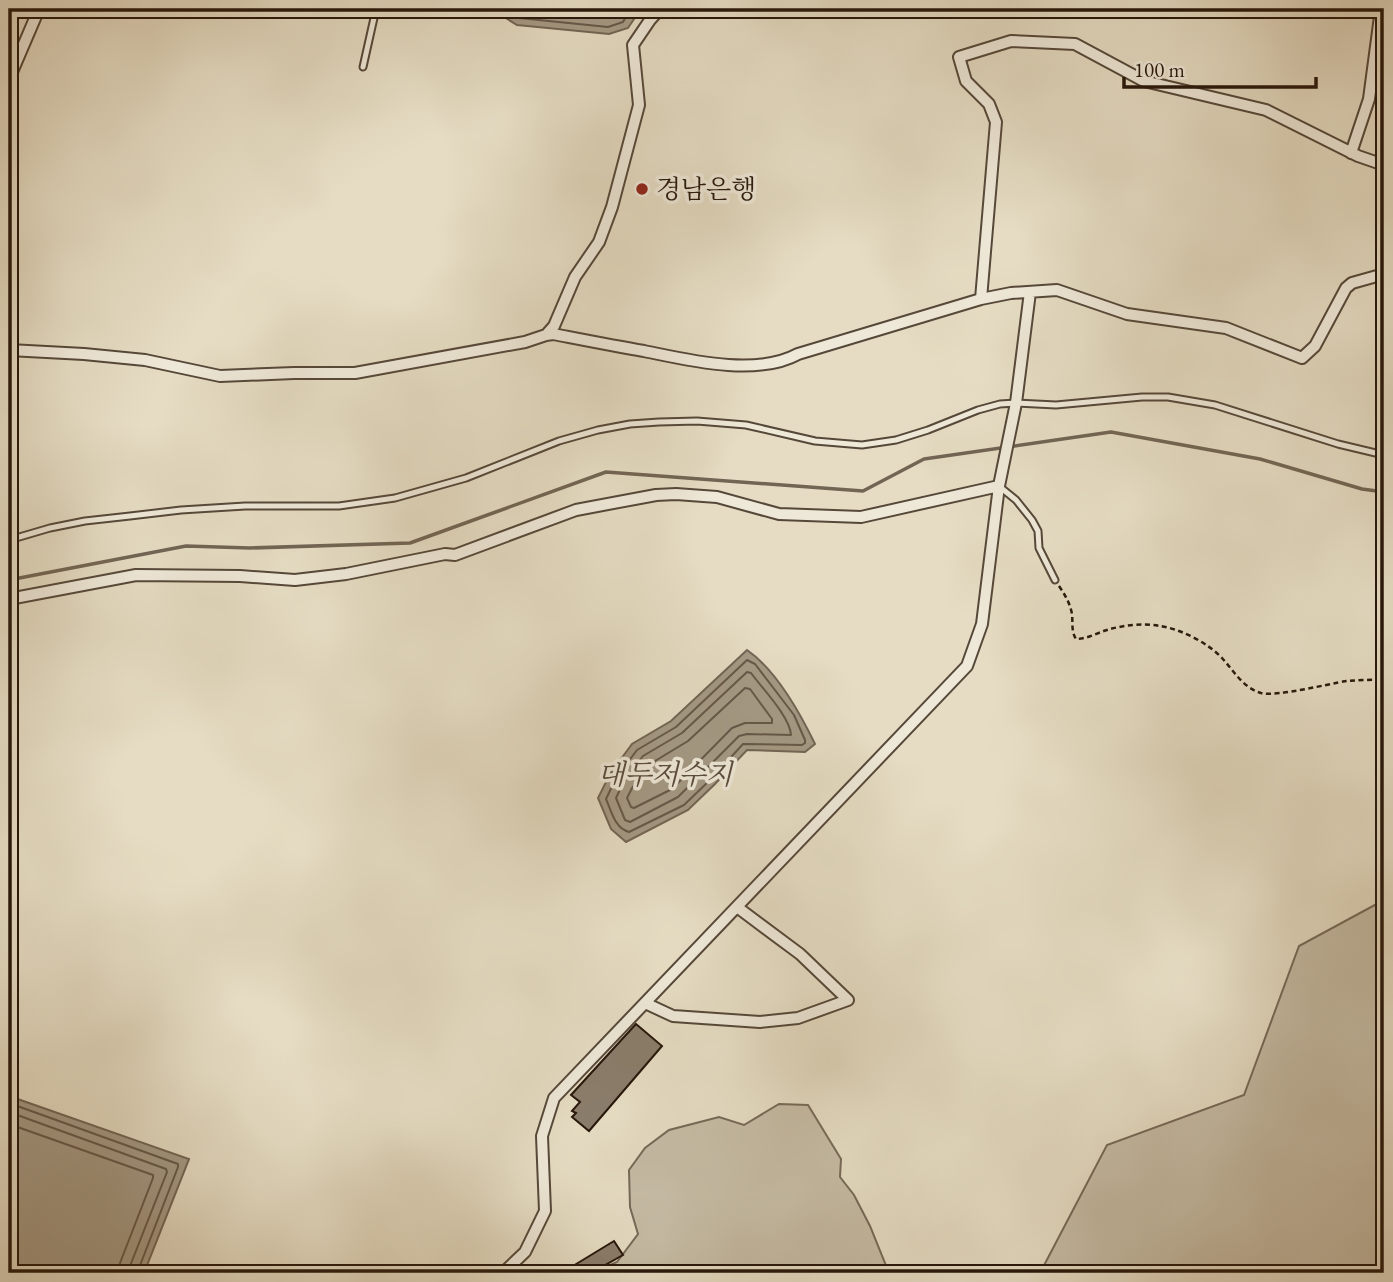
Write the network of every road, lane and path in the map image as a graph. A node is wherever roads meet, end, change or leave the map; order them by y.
1 (14, 9) edge
2 (39, 9) edge
3 (376, 9) edge
4 (660, 9) edge
5 (1381, 9) edge
6 (9, 23) edge
7 (363, 67) dead end
8 (9, 79) edge
9 (1351, 153) junction
10 (1384, 165) edge
11 (1384, 274) edge
12 (1030, 292) junction
13 (981, 299) junction
14 (546, 335) junction
15 (9, 350) edge
16 (1016, 403) junction
17 (1384, 455) edge
18 (999, 486) junction
19 (9, 540) edge
20 (1055, 580) joint
21 (9, 599) edge
22 (1384, 679) edge
23 (737, 906) junction
24 (645, 1003) junction
25 (503, 1273) edge

1 - 6 street
2 - 8 street
3 - 7 lane
4 - 14 street
5 - 9 street
9 - 10 street
9 - 13 street
11 - 12 street
12 - 13 street
12 - 16 street
13 - 14 street
14 - 15 street
16 - 17 lane
16 - 18 street
16 - 19 lane
18 - 20 lane
18 - 21 street
18 - 23 street
20 - 22 path
23 - 24 street
23 - 24 street
24 - 25 street

